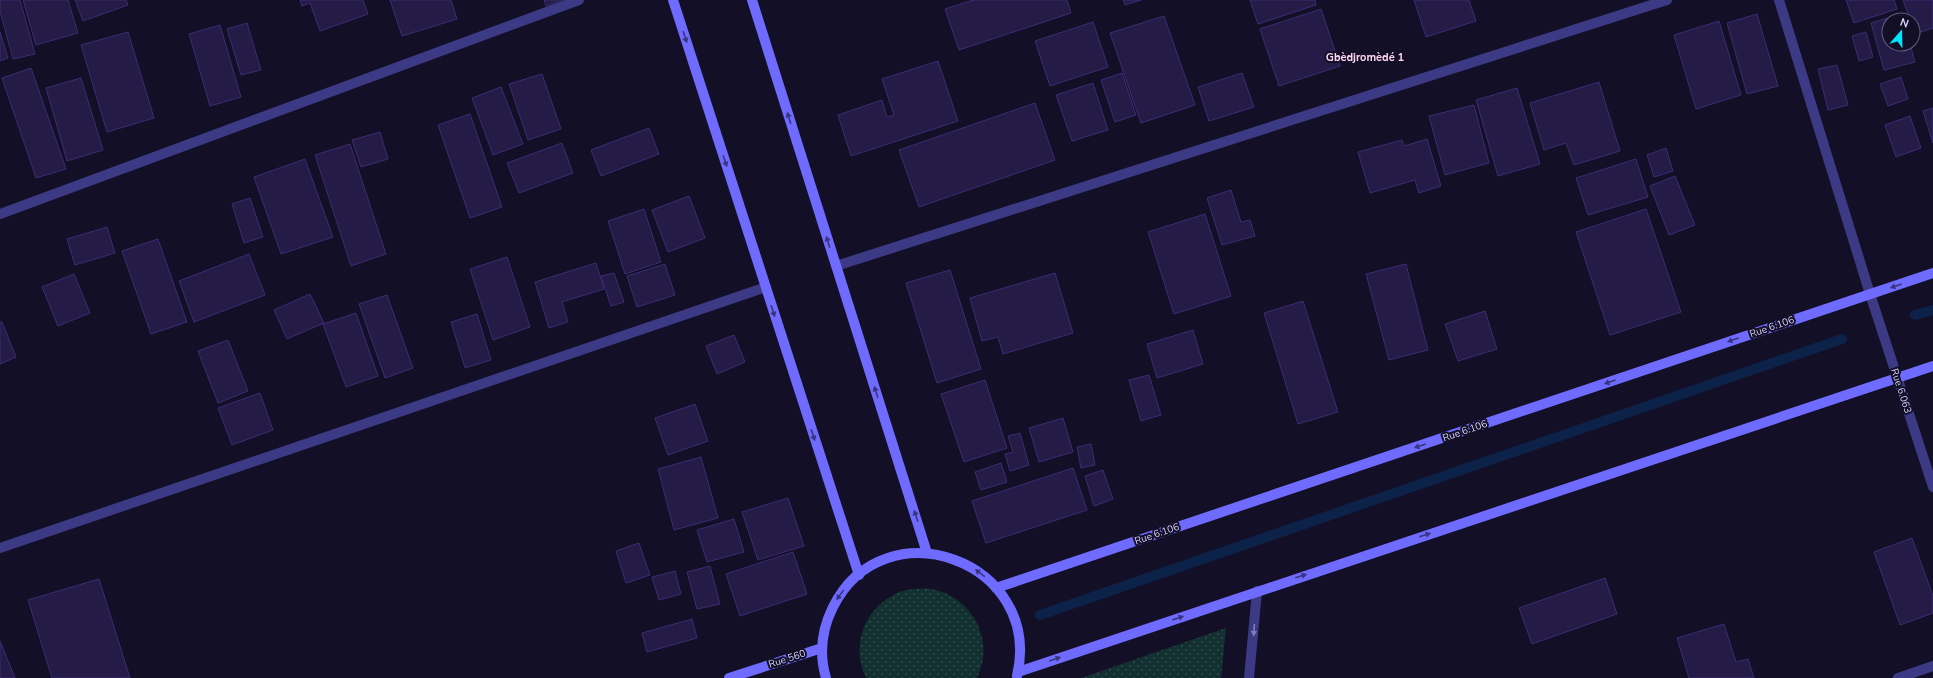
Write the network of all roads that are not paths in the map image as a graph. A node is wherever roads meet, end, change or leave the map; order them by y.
1 (579, 0) edge
2 (673, 0) edge
3 (752, 0) edge
4 (1666, 0) edge
5 (1779, 0) edge
6 (0, 214) edge
7 (836, 266) junction
8 (1933, 273) edge
9 (766, 287) junction
10 (1870, 294) junction
11 (1933, 366) edge
12 (1897, 378) junction
13 (1933, 487) edge
14 (0, 548) edge
15 (927, 553) junction
16 (859, 575) junction
17 (996, 588) junction
18 (1257, 591) junction
19 (822, 648) junction
20 (1933, 666) edge
21 (1017, 675) edge
22 (729, 678) edge
23 (826, 678) edge
24 (1250, 678) edge
25 (1898, 678) edge

1 - 6 street
2 -> 9 street
7 -> 3 street
4 - 7 street
5 - 10 street, Rue 6.063
15 -> 7 street
8 -> 10 street, Rue 6.106
9 - 14 street
9 -> 16 street
10 - 12 street, Rue 6.063
10 -> 17 street, Rue 6.106
11 - 12 street
12 - 13 street, Rue 6.063
18 -> 12 street
15 - 16 street
17 -> 15 street
16 -> 19 street
17 - 21 street
21 -> 18 street
18 -> 24 street
19 - 22 street, Rue 560
19 - 23 street
20 - 25 street

